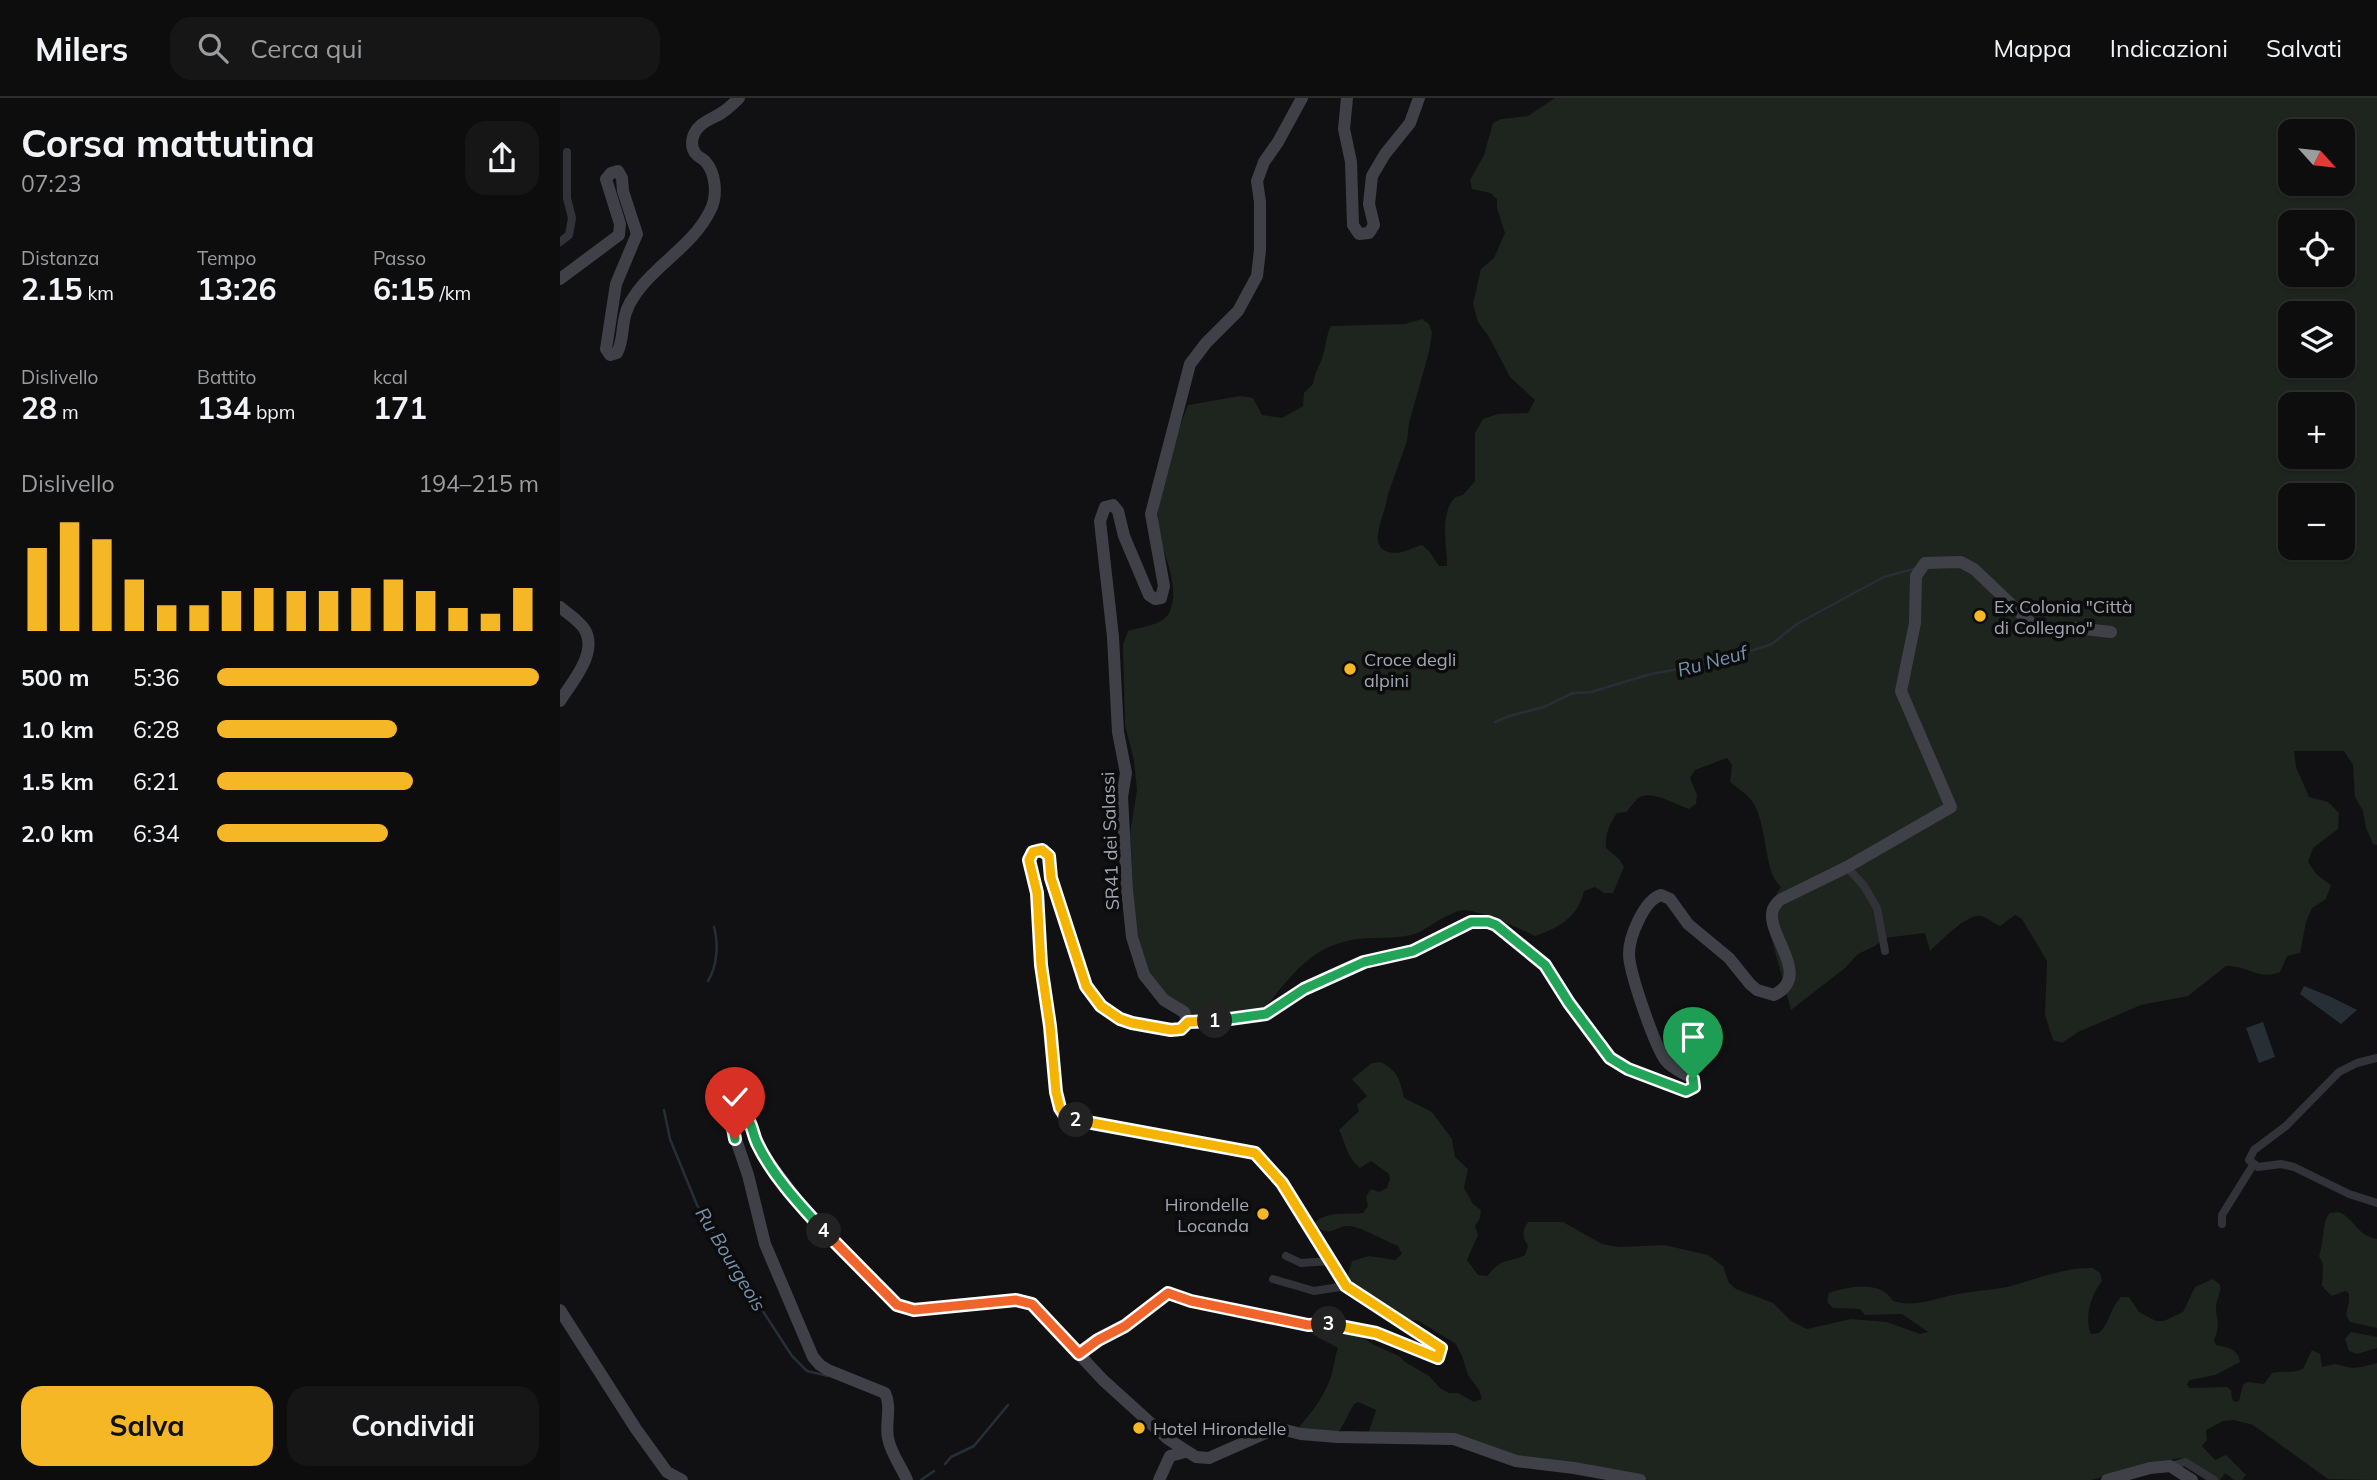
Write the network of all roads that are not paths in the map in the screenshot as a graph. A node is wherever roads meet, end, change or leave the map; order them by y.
1 (739, 98) edge
2 (1302, 98) edge
3 (1347, 98) edge
4 (1419, 98) edge
5 (567, 152) dead end
6 (560, 242) edge
7 (560, 279) edge
8 (560, 607) edge
9 (2111, 632) dead end
10 (560, 701) edge
11 (1847, 867) junction
12 (1885, 951) dead end
13 (1188, 1022) junction
14 (2377, 1058) edge
15 (2253, 1165) junction
16 (2377, 1203) edge
17 (2222, 1224) dead end
18 (1286, 1256) dead end
19 (1331, 1261) junction
20 (1273, 1279) dead end
21 (1346, 1286) junction
22 (560, 1310) edge
23 (1079, 1354) junction
24 (1185, 1452) junction
25 (2170, 1466) junction
26 (906, 1478) edge
27 (682, 1480) edge
28 (1158, 1480) edge
29 (1640, 1480) edge
30 (2107, 1480) edge
31 (2192, 1480) edge
32 (2214, 1480) edge

1 - 7 street
2 - 13 street, SR41 dei Salassi
3 - 4 street
5 - 6 street
8 - 10 street
9 - 11 street
11 - 12 street
11 - 13 street
13 - 19 street
14 - 15 street
15 - 16 street
15 - 17 street
18 - 19 street
19 - 21 street
20 - 21 street
21 - 23 street
22 - 27 street
23 - 24 street
23 - 26 street
24 - 28 street
24 - 29 street
25 - 30 street
25 - 31 street
25 - 32 street

